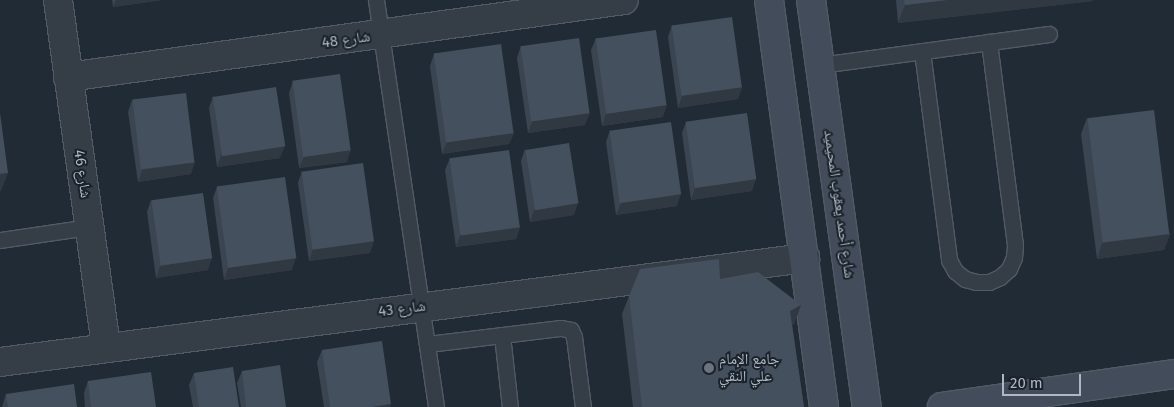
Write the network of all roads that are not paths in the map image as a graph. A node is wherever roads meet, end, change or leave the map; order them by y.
1 (58, 0) edge
2 (376, 0) edge
3 (624, 0) edge
4 (769, 0) edge
5 (811, 0) edge
6 (1049, 34) dead end
7 (382, 35) junction
8 (989, 42) junction
9 (922, 51) junction
10 (820, 64) junction
11 (68, 77) junction
12 (89, 227) junction
13 (0, 240) edge
14 (805, 258) junction
15 (423, 306) junction
16 (502, 335) junction
17 (428, 344) junction
18 (106, 348) junction
19 (0, 362) edge
20 (1174, 374) edge
21 (436, 407) edge
22 (510, 407) edge
23 (583, 407) edge
24 (824, 407) edge
25 (867, 407) edge
26 (942, 407) edge

1 - 11 street, شارع 46
2 - 7 lane
3 - 7 street, شارع 48
4 - 14 street
5 - 10 street, شارع أحمد يعقوب المحيميد
6 - 8 lane
7 - 11 street, شارع 48
7 - 15 lane
8 - 9 lane
8 - 9 lane
9 - 10 lane
10 - 25 street, شارع أحمد يعقوب المحيميد
11 - 12 street, شارع 46
12 - 13 lane
12 - 18 street, شارع 46
14 - 15 street, شارع 43
14 - 24 street
15 - 17 lane
15 - 18 street, شارع 43
16 - 17 lane
16 - 22 lane
16 - 23 lane
17 - 21 lane
18 - 19 street, شارع 43
20 - 26 street

